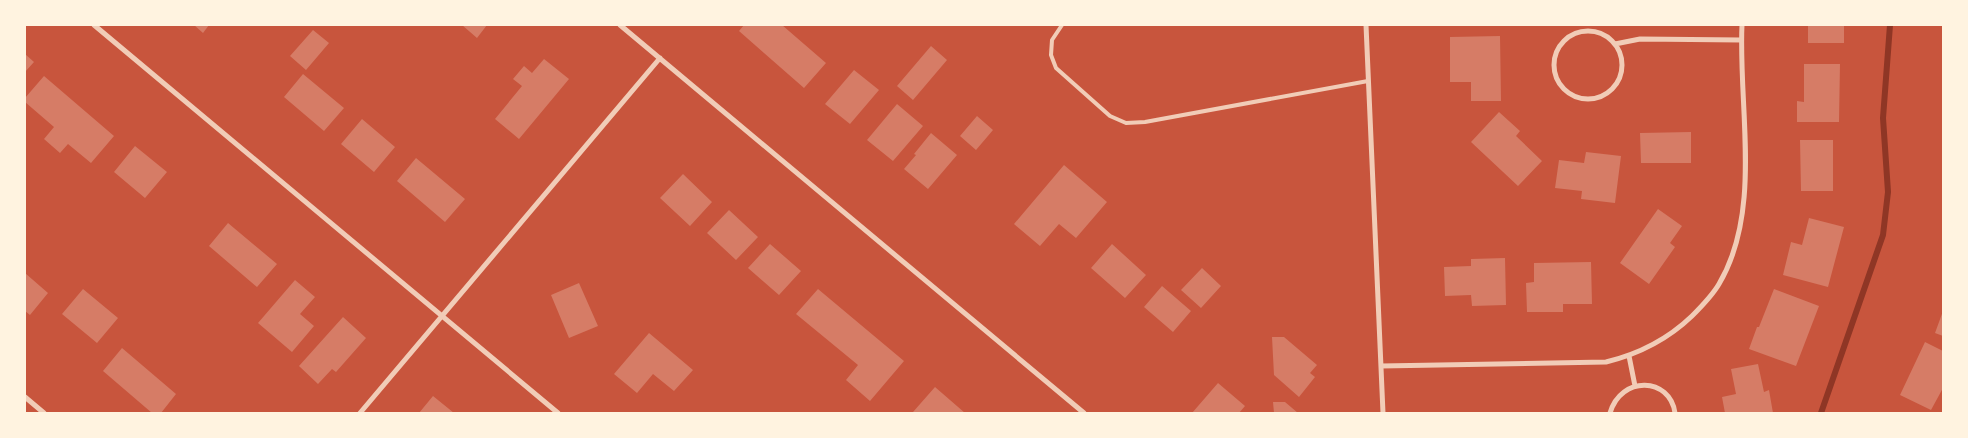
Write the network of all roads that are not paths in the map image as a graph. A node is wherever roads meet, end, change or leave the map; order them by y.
1 (94, 25) edge
2 (620, 25) edge
3 (1062, 25) edge
4 (1366, 25) edge
5 (1742, 25) edge
6 (1741, 40) junction
7 (1615, 44) junction
8 (660, 58) junction
9 (1368, 81) junction
10 (442, 317) junction
11 (1629, 356) junction
12 (1381, 366) junction
13 (1635, 386) junction
14 (25, 397) edge
15 (44, 413) edge
16 (360, 413) edge
17 (558, 413) edge
18 (1084, 413) edge
19 (1383, 413) edge
20 (1610, 413) edge
21 (1675, 413) edge

1 - 10 street
2 - 8 street
3 - 9 lane
4 - 9 street
5 - 6 street
6 - 7 street
6 - 11 street
7 - 7 street
8 - 10 street
8 - 18 street
9 - 12 street
10 - 16 street
10 - 17 street
11 - 12 street
11 - 13 street
12 - 19 street
13 - 20 street
13 - 21 street
14 - 15 street

